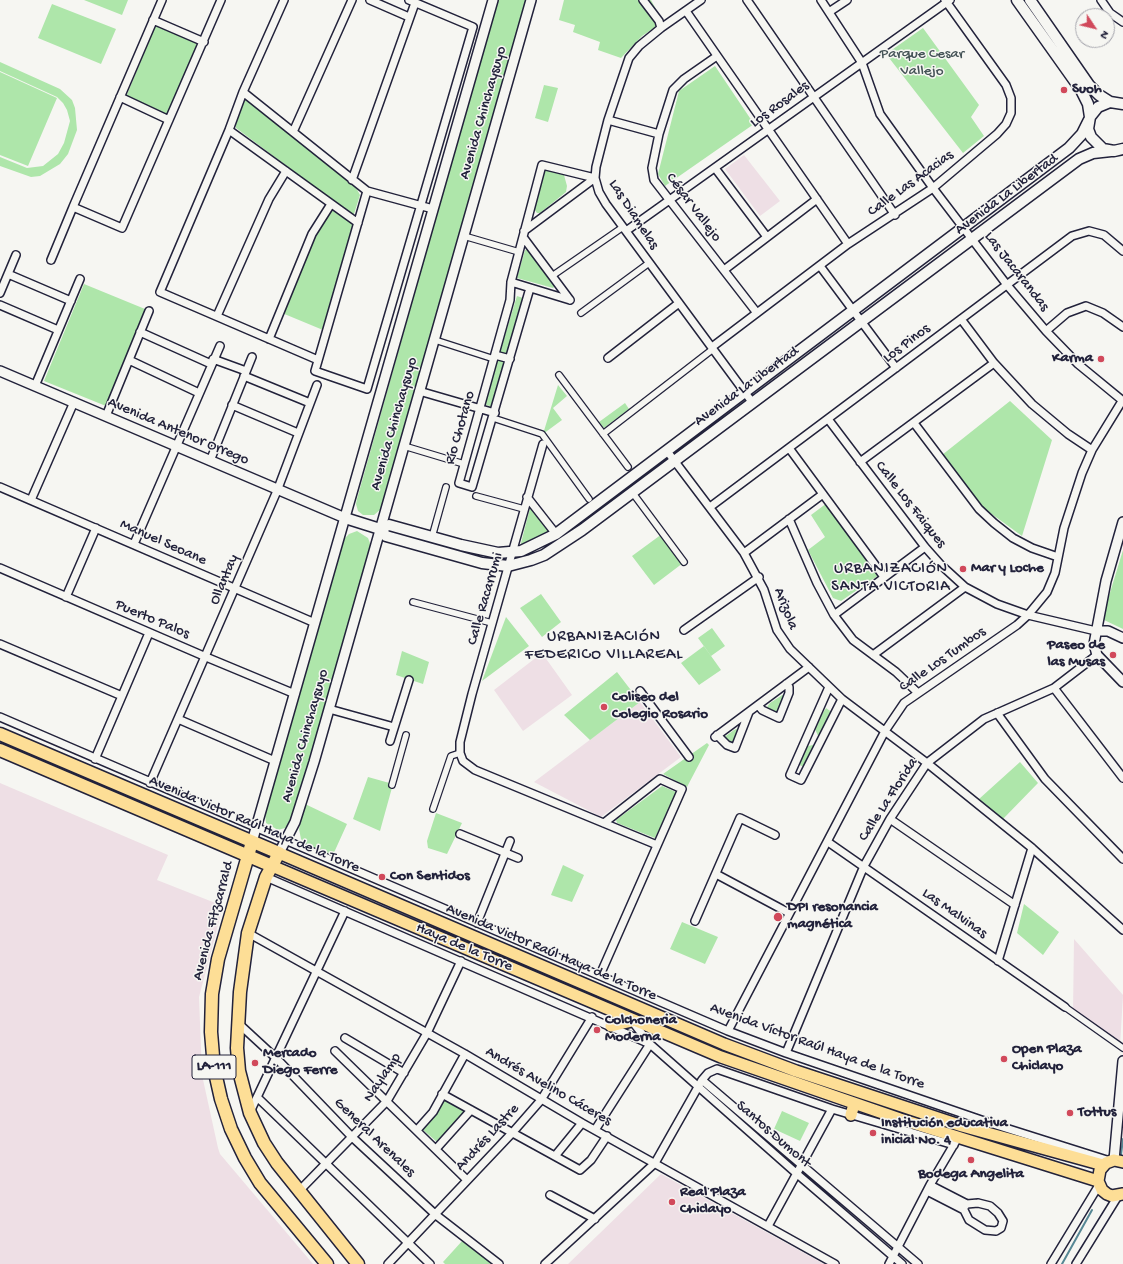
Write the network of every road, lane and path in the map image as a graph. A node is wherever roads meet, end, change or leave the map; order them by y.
1 (162, 0) edge
2 (221, 0) edge
3 (284, 0) edge
4 (352, 0) edge
5 (370, 0) edge
6 (493, 0) edge
7 (531, 0) edge
8 (643, 0) edge
9 (701, 0) edge
10 (747, 0) edge
11 (821, 0) edge
12 (847, 0) edge
13 (1017, 0) edge
14 (1030, 0) edge
15 (1101, 0) edge
16 (412, 1) edge
17 (947, 1) edge
18 (686, 12) junction
19 (829, 12) junction
20 (410, 17) junction
21 (153, 20) junction
22 (1123, 22) edge
23 (661, 28) junction
24 (204, 42) junction
25 (717, 56) junction
26 (862, 63) junction
27 (243, 92) junction
28 (120, 97) junction
29 (814, 97) junction
30 (1118, 102) edge
31 (1090, 119) junction
32 (169, 120) junction
33 (608, 120) junction
34 (229, 130) junction
35 (768, 130) junction
36 (293, 132) junction
37 (659, 134) junction
38 (1118, 152) edge
39 (715, 168) junction
40 (286, 171) junction
41 (595, 178) junction
42 (352, 180) junction
43 (933, 188) junction
44 (367, 191) junction
45 (817, 199) junction
46 (670, 200) junction
47 (331, 204) junction
48 (420, 206) junction
49 (73, 207) junction
50 (433, 210) junction
51 (895, 215) junction
52 (358, 224) junction
53 (964, 227) junction
54 (625, 229) junction
55 (524, 234) junction
56 (464, 236) junction
57 (767, 237) junction
58 (973, 239) junction
59 (848, 244) junction
60 (1123, 251) edge
61 (519, 252) junction
62 (16, 255) dead end
63 (51, 260) dead end
64 (649, 263) junction
65 (820, 266) junction
66 (724, 270) junction
67 (8, 274) junction
68 (552, 276) junction
69 (80, 279) dead end
70 (511, 282) junction
71 (1007, 285) junction
72 (530, 288) junction
73 (0, 293) edge
74 (71, 301) junction
75 (679, 303) junction
76 (0, 305) edge
77 (853, 310) junction
78 (149, 311) dead end
79 (581, 312) dead end
80 (756, 313) junction
81 (217, 316) junction
82 (961, 319) junction
83 (862, 322) junction
84 (1123, 327) edge
85 (58, 330) junction
86 (1046, 331) junction
87 (140, 332) junction
88 (269, 339) junction
89 (435, 340) junction
90 (220, 346) dead end
91 (712, 348) junction
92 (252, 357) dead end
93 (495, 357) junction
94 (608, 358) dead end
95 (510, 359) junction
96 (129, 360) junction
97 (318, 360) junction
98 (212, 362) junction
99 (994, 363) junction
100 (896, 368) junction
101 (0, 371) edge
102 (245, 374) junction
103 (559, 375) dead end
104 (317, 384) dead end
105 (35, 386) junction
106 (419, 391) junction
107 (745, 392) junction
108 (199, 393) junction
109 (1122, 401) edge
110 (74, 402) junction
111 (752, 402) junction
112 (310, 403) junction
113 (232, 405) junction
114 (481, 409) junction
115 (106, 416) junction
116 (494, 416) junction
117 (828, 419) junction
118 (914, 424) junction
119 (298, 433) junction
120 (603, 434) junction
121 (543, 444) dead end
122 (176, 446) junction
123 (404, 446) junction
124 (789, 448) junction
125 (1092, 450) junction
126 (667, 451) junction
127 (674, 460) junction
128 (210, 461) junction
129 (860, 462) junction
130 (464, 464) junction
131 (628, 468) dead end
132 (0, 487) edge
133 (446, 487) dead end
134 (277, 491) junction
135 (632, 492) junction
136 (823, 494) junction
137 (476, 496) dead end
138 (527, 497) junction
139 (589, 499) dead end
140 (31, 500) junction
141 (710, 507) junction
142 (524, 509) junction
143 (348, 519) junction
144 (789, 519) junction
145 (575, 520) junction
146 (1123, 522) edge
147 (96, 528) junction
148 (376, 528) junction
149 (582, 530) junction
150 (556, 534) junction
151 (432, 537) junction
152 (134, 544) junction
153 (461, 545) junction
154 (925, 547) junction
155 (512, 553) junction
156 (744, 553) junction
157 (458, 556) junction
158 (1058, 557) junction
159 (684, 562) dead end
160 (508, 566) junction
161 (0, 569) edge
162 (758, 577) junction
163 (884, 577) junction
164 (965, 587) junction
165 (235, 588) junction
166 (66, 597) junction
167 (413, 602) dead end
168 (834, 614) junction
169 (1028, 615) junction
170 (315, 623) junction
171 (492, 623) junction
172 (684, 630) dead end
173 (1096, 631) junction
174 (149, 633) junction
175 (1123, 638) edge
176 (0, 644) edge
177 (873, 655) junction
178 (1097, 655) junction
179 (206, 657) junction
180 (809, 668) junction
181 (409, 680) dead end
182 (1123, 682) edge
183 (786, 684) junction
184 (830, 687) junction
185 (1054, 688) junction
186 (640, 691) dead end
187 (918, 693) junction
188 (295, 694) junction
189 (122, 696) junction
190 (842, 699) junction
191 (758, 705) junction
192 (329, 709) junction
193 (749, 712) junction
194 (997, 713) junction
195 (0, 717) edge
196 (178, 719) junction
197 (394, 727) junction
198 (885, 731) junction
199 (809, 733) junction
200 (0, 734) edge
201 (406, 735) dead end
202 (390, 741) dead end
203 (819, 744) junction
204 (0, 750) edge
205 (460, 753) junction
206 (689, 756) dead end
207 (95, 759) junction
208 (275, 761) junction
209 (927, 763) junction
210 (1123, 778) edge
211 (150, 783) junction
212 (392, 785) dead end
213 (433, 809) dead end
214 (890, 819) junction
215 (604, 823) junction
216 (256, 827) junction
217 (460, 834) dead end
218 (775, 835) dead end
219 (510, 840) dead end
220 (287, 841) junction
221 (252, 842) junction
222 (828, 842) junction
223 (657, 845) junction
224 (1032, 848) junction
225 (506, 852) junction
226 (279, 853) junction
227 (248, 856) junction
228 (518, 858) dead end
229 (1123, 859) edge
230 (864, 866) junction
231 (269, 871) junction
232 (716, 874) junction
233 (1015, 905) junction
234 (345, 911) junction
235 (789, 913) junction
236 (695, 921) dead end
237 (477, 923) junction
238 (1123, 930) edge
239 (248, 933) junction
240 (461, 961) junction
241 (998, 961) junction
242 (318, 971) junction
243 (600, 975) junction
244 (1065, 1007) joint
245 (592, 1017) junction
246 (632, 1020) junction
247 (238, 1023) junction
248 (611, 1026) junction
249 (728, 1031) junction
250 (427, 1034) junction
251 (345, 1038) dead end
252 (650, 1044) junction
253 (1123, 1048) edge
254 (335, 1051) dead end
255 (786, 1052) junction
256 (465, 1054) junction
257 (277, 1059) junction
258 (1123, 1061) edge
259 (404, 1073) junction
260 (700, 1083) junction
261 (442, 1094) junction
262 (258, 1098) junction
263 (541, 1100) junction
264 (387, 1101) junction
265 (832, 1109) junction
266 (852, 1109) junction
267 (471, 1110) junction
268 (250, 1113) junction
269 (582, 1123) junction
270 (417, 1130) junction
271 (595, 1130) junction
272 (513, 1132) junction
273 (607, 1136) junction
274 (352, 1137) junction
275 (956, 1141) junction
276 (436, 1149) junction
277 (554, 1156) junction
278 (1112, 1162) edge
279 (655, 1163) junction
280 (326, 1164) junction
281 (801, 1164) junction
282 (796, 1173) junction
283 (467, 1180) junction
284 (1098, 1183) junction
285 (928, 1188) junction
286 (299, 1191) junction
287 (550, 1195) dead end
288 (1121, 1195) edge
289 (965, 1207) junction
290 (436, 1215) junction
291 (595, 1219) junction
292 (768, 1226) junction
293 (409, 1243) junction
294 (898, 1247) junction
295 (893, 1256) junction
296 (327, 1264) edge
297 (358, 1264) edge
298 (388, 1264) edge
299 (430, 1264) edge
300 (499, 1264) edge
301 (545, 1264) edge
302 (835, 1264) edge
303 (889, 1264) edge
304 (902, 1264) edge
305 (918, 1264) edge
306 (1051, 1264) edge
307 (1076, 1264) edge

1 - 21 street
2 - 24 street
3 - 27 street
4 - 36 street
5 - 20 street
6 - 50 street, Avenida Chinchaysuyo
7 - 56 street, Avenida Chinchaysuyo
8 - 23 street
9 - 18 street, Las Diamelas
10 - 29 street
11 - 19 street, Las Jacarandas
12 - 19 street
13 - 31 main road
14 - 30 main road
15 - 22 street
16 - 20 street
16 - 48 street
17 - 26 street, Los Rosales
17 - 43 street, Calle Las Acacias
18 - 23 street, Las Diamelas
18 - 25 street
19 - 26 street, Las Jacarandas
20 - 42 street
21 - 24 street
21 - 28 street
23 - 33 street, Las Diamelas
24 - 32 street
25 - 35 street
25 - 37 street, César Vallejo
26 - 29 street, Los Rosales
26 - 43 street, Las Jacarandas
27 - 34 street
27 - 36 street
28 - 32 street
28 - 49 street
29 - 35 street, Los Rosales
29 - 51 street
30 - 31 main road, Avenida La Libertad
31 - 38 main road
31 - 53 main road, Avenida La Libertad
32 - 49 street
33 - 37 street
33 - 41 street, Las Diamelas
34 - 40 street
34 - 81 street
35 - 39 street, Los Rosales
35 - 45 street
36 - 42 street
37 - 46 street, César Vallejo
38 - 58 main road, Avenida La Libertad
39 - 46 street, Los Rosales
39 - 57 street
40 - 47 street
40 - 81 street
41 - 54 street, Las Diamelas
41 - 55 street
41 - 55 street, Río Chotano
42 - 44 street
43 - 51 street, Calle Las Acacias
43 - 53 street, Las Jacarandas
44 - 48 street
44 - 52 street
45 - 57 street
45 - 59 street
46 - 54 street, Los Rosales
46 - 66 street, César Vallejo
47 - 52 street
47 - 88 street
48 - 50 street
48 - 97 street
49 - 63 street
50 - 143 street, Avenida Chinchaysuyo
51 - 59 street, Calle Las Acacias
52 - 97 street
53 - 58 street, Las Jacarandas
53 - 77 main road, Avenida La Libertad
54 - 64 street, Las Diamelas
54 - 68 street
55 - 61 street, Río Chotano
55 - 68 street
56 - 61 street
56 - 89 street, Avenida Chinchaysuyo
57 - 66 street
58 - 71 street, Las Jacarandas
58 - 83 main road, Avenida La Libertad
59 - 65 street, Calle Las Acacias
60 - 71 street, Los Pinos
61 - 70 street, Río Chotano
62 - 67 street
64 - 75 street, Las Diamelas
64 - 79 street
65 - 77 street
65 - 80 street, Calle Las Acacias
66 - 80 street, César Vallejo
67 - 73 street
67 - 74 street
68 - 72 street
69 - 74 street
70 - 72 street
70 - 93 street, Río Chotano
71 - 82 street, Los Pinos
71 - 86 street, Las Jacarandas
72 - 95 street, Río Chotano
74 - 85 street
75 - 91 street, Las Diamelas
75 - 94 street
76 - 85 street
77 - 83 street
77 - 107 main road, Avenida La Libertad
78 - 87 street
80 - 91 street, Calle Las Acacias
81 - 88 street
82 - 99 street
82 - 100 street, Los Pinos
83 - 100 street
83 - 111 main road, Avenida La Libertad
84 - 86 street
85 - 105 street
86 - 109 street, Las Jacarandas
87 - 96 street
87 - 98 street
88 - 97 street
89 - 93 street
89 - 106 street, Avenida Chinchaysuyo
90 - 98 street
91 - 107 street, Las Diamelas
91 - 120 street
92 - 102 street
93 - 95 street
93 - 114 street, Río Chotano
95 - 116 street, Río Chotano
96 - 108 street
96 - 115 street
98 - 102 street
98 - 108 street
99 - 118 street
99 - 125 street
100 - 117 street, Los Pinos
101 - 105 street, Avenida Antenor Orrego
102 - 112 street
102 - 113 street
103 - 120 street
104 - 112 street, Ollantay
105 - 110 street, Avenida Antenor Orrego
106 - 114 street
106 - 123 street, Avenida Chinchaysuyo
107 - 111 street, Las Diamelas
107 - 126 main road, Avenida La Libertad
108 - 122 street
109 - 125 street, Calle Los Tumbos
110 - 115 street, Avenida Antenor Orrego
110 - 140 street
111 - 127 main road, Avenida La Libertad
112 - 119 street, Ollantay
113 - 119 street
113 - 128 street
114 - 116 street
114 - 130 street, Río Chotano
115 - 122 street, Avenida Antenor Orrego
116 - 130 street, Río Chotano
116 - 139 street
117 - 124 street, Los Pinos
117 - 129 street, Calle Los Faiques
118 - 129 street
118 - 158 street
119 - 134 street, Ollantay
120 - 131 street
121 - 138 street, Calle Racarrumi
122 - 128 street, Avenida Antenor Orrego
122 - 152 street
123 - 130 street
123 - 148 street, Avenida Chinchaysuyo
124 - 136 street
124 - 141 street, Los Pinos
125 - 158 street, Calle Los Tumbos
126 - 127 street, Arizola
126 - 145 main road, Avenida La Libertad
127 - 135 main road, Avenida La Libertad
127 - 141 street, Arizola
128 - 134 street, Avenida Antenor Orrego
129 - 154 street, Calle Los Faiques
132 - 140 street, Manuel Seoane
133 - 151 street
134 - 143 street, Avenida Antenor Orrego
134 - 165 street, Ollantay
135 - 149 main road, Avenida La Libertad
135 - 159 street
136 - 144 street
136 - 163 street
137 - 142 street
138 - 142 street, Calle Racarrumi
138 - 150 street
140 - 147 street, Manuel Seoane
141 - 156 street, Arizola
142 - 155 street, Calle Racarrumi
143 - 148 main road, Avenida La Libertad
143 - 170 street, Avenida Chinchaysuyo
144 - 156 street
144 - 168 street
145 - 149 main road
145 - 150 main road, Avenida La Libertad
146 - 173 street
147 - 152 street, Manuel Seoane
147 - 166 street
148 - 151 main road, Avenida La Libertad
148 - 157 main road, Avenida La Libertad
148 - 192 street, Avenida Chinchaysuyo
149 - 160 main road, Avenida La Libertad
150 - 155 main road, Avenida La Libertad
151 - 153 main road, Avenida La Libertad
152 - 165 street, Manuel Seoane
153 - 155 main road, Avenida La Libertad
153 - 157 main road
154 - 163 street
154 - 164 street, Calle Los Faiques
155 - 160 street, Calle Racarrumi
156 - 162 street, Arizola
157 - 160 main road, Avenida La Libertad
158 - 169 street, Calle Los Tumbos
160 - 171 street, Calle Racarrumi
161 - 166 street, Puerto Palos
162 - 172 street
162 - 180 street, Arizola
163 - 168 street
164 - 169 street, Calle Los Faiques
164 - 177 street
165 - 170 street, Manuel Seoane
165 - 179 street, Ollantay
166 - 174 street, Puerto Palos
167 - 171 street
168 - 177 street
169 - 173 street, Calle Los Faiques
169 - 187 street, Calle Los Tumbos
170 - 188 street, Avenida Chinchaysuyo
171 - 205 street, Calle Racarrumi
173 - 175 street
173 - 178 street
174 - 179 street, Puerto Palos
174 - 189 street
176 - 189 street
177 - 187 street
178 - 182 street
178 - 185 street, Calle La Florida
179 - 188 street, Puerto Palos
179 - 196 street, Ollantay
180 - 183 street
180 - 184 street, Arizola
181 - 197 street
183 - 191 street
183 - 191 street
184 - 190 street, Arizola
184 - 199 street
185 - 194 street, Calle La Florida
185 - 210 street
186 - 206 street
187 - 198 street, Calle Los Tumbos
188 - 208 street, Avenida Chinchaysuyo
189 - 207 street
190 - 198 street, Arizola
190 - 203 street
191 - 193 street
192 - 197 street
192 - 220 street, Avenida Chinchaysuyo
193 - 193 street
194 - 209 street, Calle La Florida
194 - 229 street
195 - 207 street, Avenida Víctor Raúl Haya de la Torre
196 - 208 street
196 - 211 street, Ollantay
197 - 202 street
198 - 209 street, Arizola
198 - 222 street, Calle Los Tumbos
199 - 203 street
199 - 203 street
200 - 221 highway, Avenida Victor Raúl Haya de la Torre
201 - 212 street
204 - 227 highway, Avenida Victor Raúl Haya de la Torre
205 - 213 street
205 - 215 street, Calle Racarrumi
207 - 211 street, Avenida Víctor Raúl Haya de la Torre
208 - 216 street, Avenida Chinchaysuyo
209 - 214 street, Calle La Florida
209 - 224 street, Arizola
211 - 216 street, Avenida Víctor Raúl Haya de la Torre
214 - 230 street, Calle La Florida
214 - 233 street
215 - 223 street
215 - 223 street
216 - 220 street, Avenida Víctor Raúl Haya de la Torre
216 - 221 street, Avenida Chinchaysuyo
217 - 225 street
218 - 232 street
219 - 225 street
220 - 226 street, Avenida Chinchaysuyo
220 - 237 street, Avenida Víctor Raúl Haya de la Torre
221 - 226 highway, Avenida Victor Raúl Haya de la Torre
221 - 227 highway, Avenida Fitzcarrald / LA-111
222 - 230 street, Las Malvinas
222 - 235 street, Calle Los Tumbos
223 - 243 street
224 - 233 street
224 - 238 street, Arizola
225 - 228 street
225 - 237 street
226 - 231 highway, LA-111
226 - 278 main road, Avenida Victor Raúl Haya de la Torre
227 - 231 highway, Avenida Victor Raúl Haya de la Torre
227 - 296 highway, Avenida Fitzcarrald / LA-111
230 - 241 street, Las Malvinas
230 - 255 street, Calle La Florida
231 - 234 street, Haya de la Torre
231 - 239 highway, LA-111
231 - 246 main road, Avenida Victor Raúl Haya de la Torre
232 - 235 street
232 - 236 street
233 - 241 street
234 - 240 street, Haya de la Torre
234 - 242 street
235 - 249 street, Calle Los Tumbos
237 - 243 street, Avenida Víctor Raúl Haya de la Torre
239 - 242 street, Andrés Avelino Cáceres
239 - 247 highway, LA-111
240 - 245 street, Haya de la Torre
240 - 250 street, Naylamp
241 - 244 street, Las Malvinas
242 - 250 street, Andrés Avelino Cáceres
242 - 257 street
243 - 249 street, Avenida Víctor Raúl Haya de la Torre
244 - 253 street
245 - 248 street, Haya de la Torre
245 - 263 street, Andrés Lastre
246 - 248 main road
246 - 252 street, Santos Dumont
246 - 266 main road, Avenida Victor Raúl Haya de la Torre
247 - 257 street, General Arenales
247 - 268 highway, LA-111
248 - 252 street, Haya de la Torre
249 - 255 street, Avenida Víctor Raúl Haya de la Torre
250 - 256 street, Andrés Avelino Cáceres
250 - 259 street, Naylamp
251 - 259 street
252 - 260 street, Santos Dumont
252 - 271 street
254 - 264 street
255 - 278 street, Avenida Víctor Raúl Haya de la Torre
256 - 261 street
256 - 263 street, Andrés Avelino Cáceres
257 - 262 street
257 - 274 street, General Arenales
258 - 278 street
259 - 264 street, Naylamp
260 - 265 street
260 - 279 street
260 - 281 street, Santos Dumont
260 - 282 street, Santos Dumont
261 - 267 street
261 - 270 street
262 - 268 street
262 - 280 street
263 - 269 street, Andrés Avelino Cáceres
263 - 272 street, Andrés Lastre
264 - 270 street
264 - 274 street, Naylamp
265 - 266 street
265 - 281 street
266 - 275 main road, Avenida Victor Raúl Haya de la Torre
267 - 272 street
267 - 276 street
268 - 286 highway, LA-111
269 - 271 street, Andrés Avelino Cáceres
269 - 277 street
270 - 276 street
271 - 273 street, Andrés Avelino Cáceres
272 - 277 street
272 - 283 street, Andrés Lastre
273 - 277 street
273 - 279 street, Andrés Avelino Cáceres
274 - 280 street, Naylamp
274 - 290 street, General Arenales
275 - 284 main road, Avenida Victor Raúl Haya de la Torre
275 - 285 street
276 - 283 street
278 - 284 main road
279 - 291 street
279 - 292 street, Andrés Avelino Cáceres
280 - 286 street, Naylamp
280 - 293 street
281 - 282 street
281 - 294 street, Santos Dumont
282 - 292 street
282 - 295 street, Santos Dumont
283 - 290 street, Andrés Lastre
284 - 288 main road, Avenida Victor Raúl Haya de la Torre
284 - 306 street
285 - 289 street
285 - 294 street
286 - 297 highway, LA-111
287 - 291 street
288 - 307 street
289 - 289 street
290 - 293 street, Andrés Lastre
290 - 300 street, General Arenales
291 - 301 street
292 - 302 street, Andrés Avelino Cáceres
293 - 298 street, Andrés Lastre
293 - 299 street
294 - 295 street
294 - 305 street, Santos Dumont
295 - 303 street
295 - 304 street, Santos Dumont

